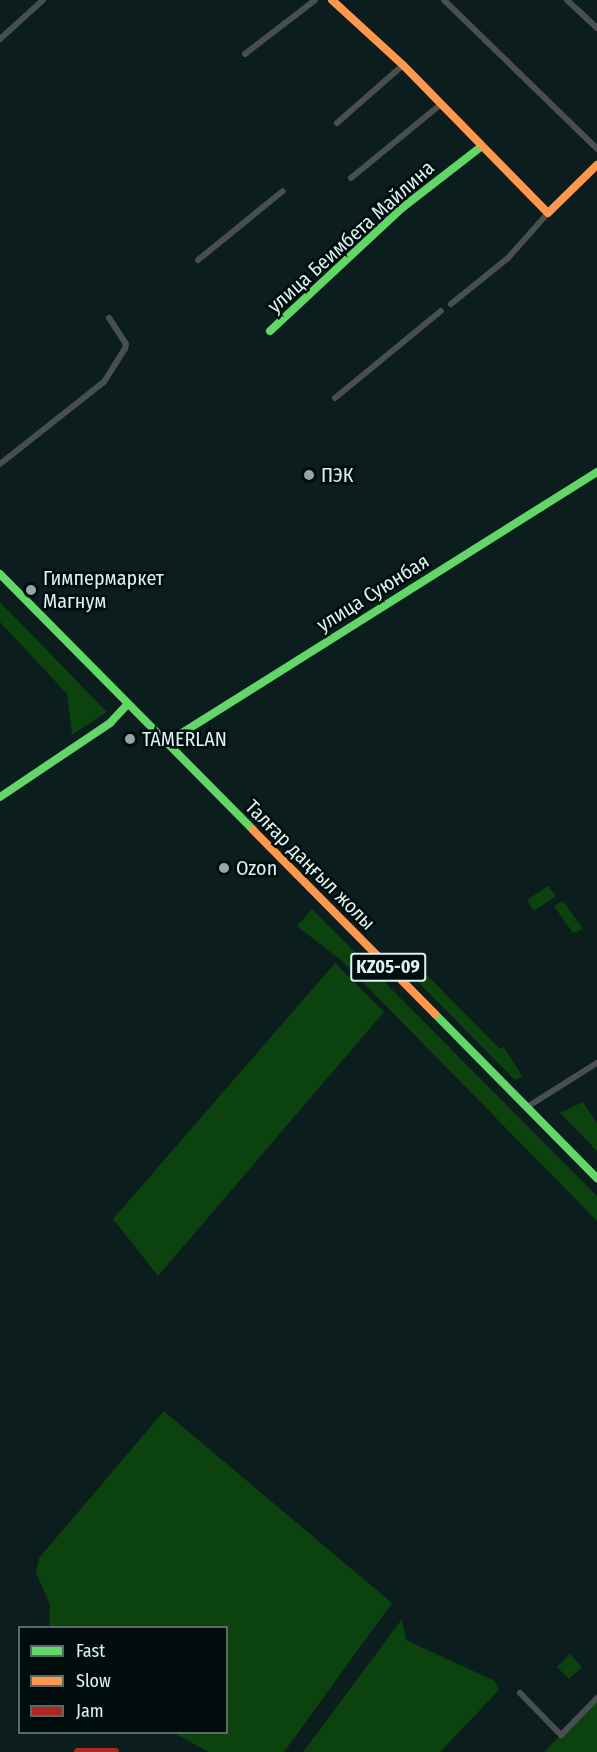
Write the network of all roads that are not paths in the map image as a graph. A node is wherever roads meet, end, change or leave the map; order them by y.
1 (43, 0) edge
2 (315, 0) edge
3 (332, 0) edge
4 (444, 0) edge
5 (567, 0) edge
6 (597, 28) edge
7 (0, 39) edge
8 (245, 54) dead end
9 (403, 65) junction
10 (441, 104) junction
11 (337, 123) dead end
12 (482, 146) junction
13 (597, 149) edge
14 (597, 165) edge
15 (351, 178) dead end
16 (284, 191) dead end
17 (548, 213) junction
18 (198, 260) dead end
19 (451, 304) dead end
20 (441, 312) dead end
21 (109, 318) dead end
22 (270, 331) dead end
23 (335, 398) dead end
24 (0, 464) edge
25 (597, 472) edge
26 (0, 574) edge
27 (128, 704) junction
28 (166, 743) junction
29 (0, 797) edge
30 (597, 1064) edge
31 (527, 1107) junction
32 (597, 1178) edge
33 (520, 1693) dead end
34 (597, 1698) edge
35 (78, 1752) edge
36 (115, 1752) edge

1 - 7 street
2 - 8 street
3 - 9 street
4 - 13 street
5 - 6 street
9 - 10 street
9 - 11 street
10 - 12 street
10 - 15 street
12 - 17 street
12 - 22 street, улица Беимбета Майлина
14 - 17 street
16 - 18 street
17 - 19 street
20 - 23 street
21 - 24 street
25 - 28 street, улица Суюнбая
26 - 27 street, Талғар даңғыл жолы / KZ05-09
27 - 28 street, Талғар даңғыл жолы / KZ05-09
27 - 29 street
28 - 31 street, Талғар даңғыл жолы / KZ05-09
30 - 31 street
31 - 32 street, Талғар даңғыл жолы / KZ05-09
33 - 34 street
35 - 36 street

